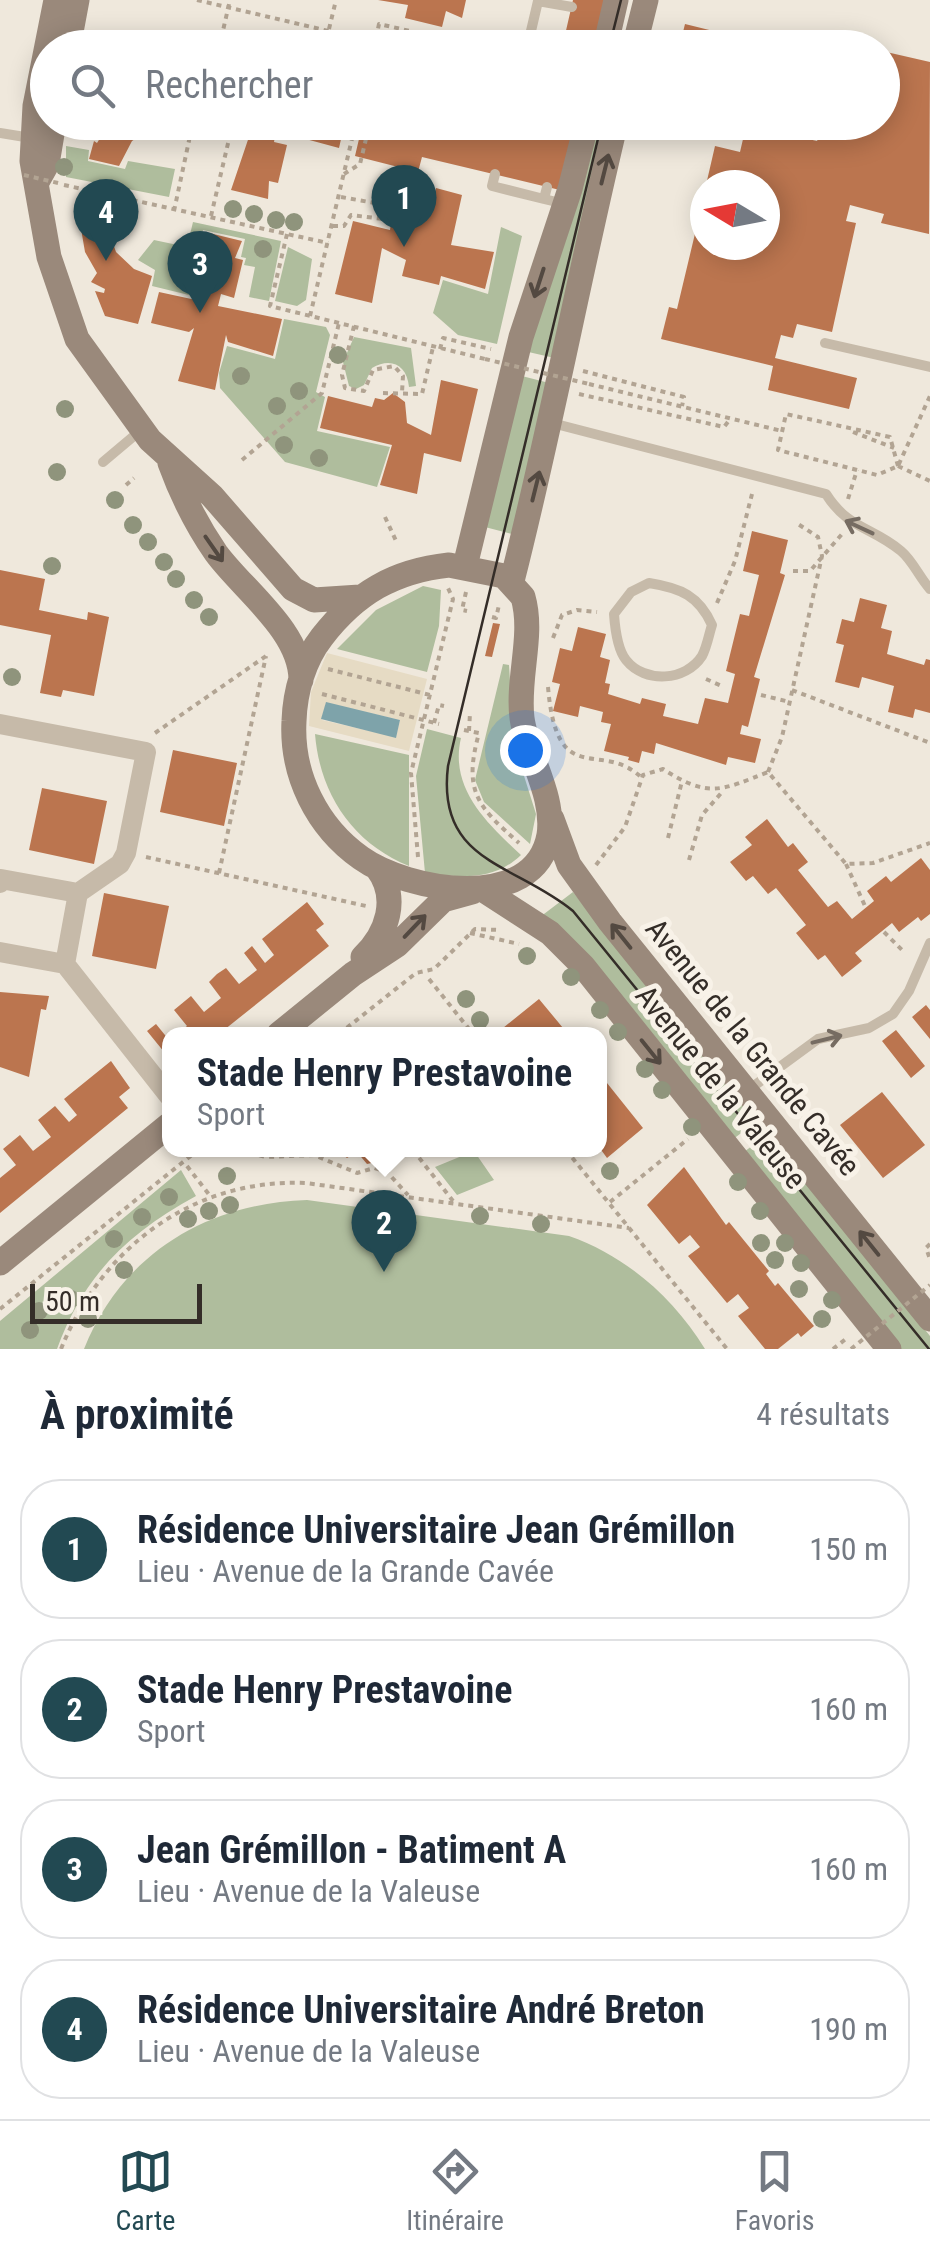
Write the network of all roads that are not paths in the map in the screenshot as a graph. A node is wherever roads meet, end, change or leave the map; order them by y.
1 (56, 0) edge
2 (77, 0) edge
3 (616, 0) edge
4 (646, 0) edge
5 (572, 7) dead end
6 (51, 30) edge
7 (71, 30) edge
8 (531, 30) edge
9 (609, 30) edge
10 (638, 30) edge
11 (0, 133) edge
12 (30, 138) edge
13 (32, 140) edge
14 (51, 140) edge
15 (578, 140) edge
16 (612, 140) edge
17 (495, 174) dead end
18 (31, 177) junction
19 (552, 197) junction
20 (825, 343) dead end
21 (930, 367) edge
22 (551, 422) junction
23 (142, 429) junction
24 (102, 462) dead end
25 (170, 462) junction
26 (465, 579) junction
27 (512, 581) junction
28 (930, 589) edge
29 (360, 597) junction
30 (707, 614) joint
31 (309, 687) junction
32 (0, 724) edge
33 (547, 803) junction
34 (377, 868) junction
35 (0, 883) edge
36 (482, 889) junction
37 (78, 893) junction
38 (930, 943) edge
39 (0, 952) edge
40 (65, 964) junction
41 (353, 974) junction
42 (288, 1027) edge
43 (162, 1087) edge
44 (746, 1091) junction
45 (162, 1131) edge
46 (0, 1263) edge
47 (930, 1320) edge
48 (889, 1349) edge

1 - 6 main road
2 - 7 main road
3 - 9 main road
4 - 10 main road
5 - 8 lane
11 - 12 lane
13 - 18 main road
14 - 18 main road
15 - 19 main road
22 -> 16 main road
17 - 19 lane
18 - 23 main road
19 -> 26 main road
20 - 21 lane
27 -> 22 main road
28 -> 22 lane
23 - 24 lane
23 - 25 main road
25 - 29 main road
25 -> 31 main road
26 - 27 main road
26 - 29 main road
27 - 33 main road
29 - 31 main road
30 - 30 lane
31 - 34 main road
32 - 37 street
33 - 36 main road
44 -> 33 main road, Avenue de la Grande Cavée
34 - 36 main road
34 - 41 main road
35 - 37 street
41 -> 36 main road
36 -> 48 main road, Avenue de la Valeuse
37 - 40 street
44 -> 38 lane
39 - 40 street
40 - 43 street
41 - 42 main road
47 -> 44 main road, Avenue de la Grande Cavée
45 - 46 main road

